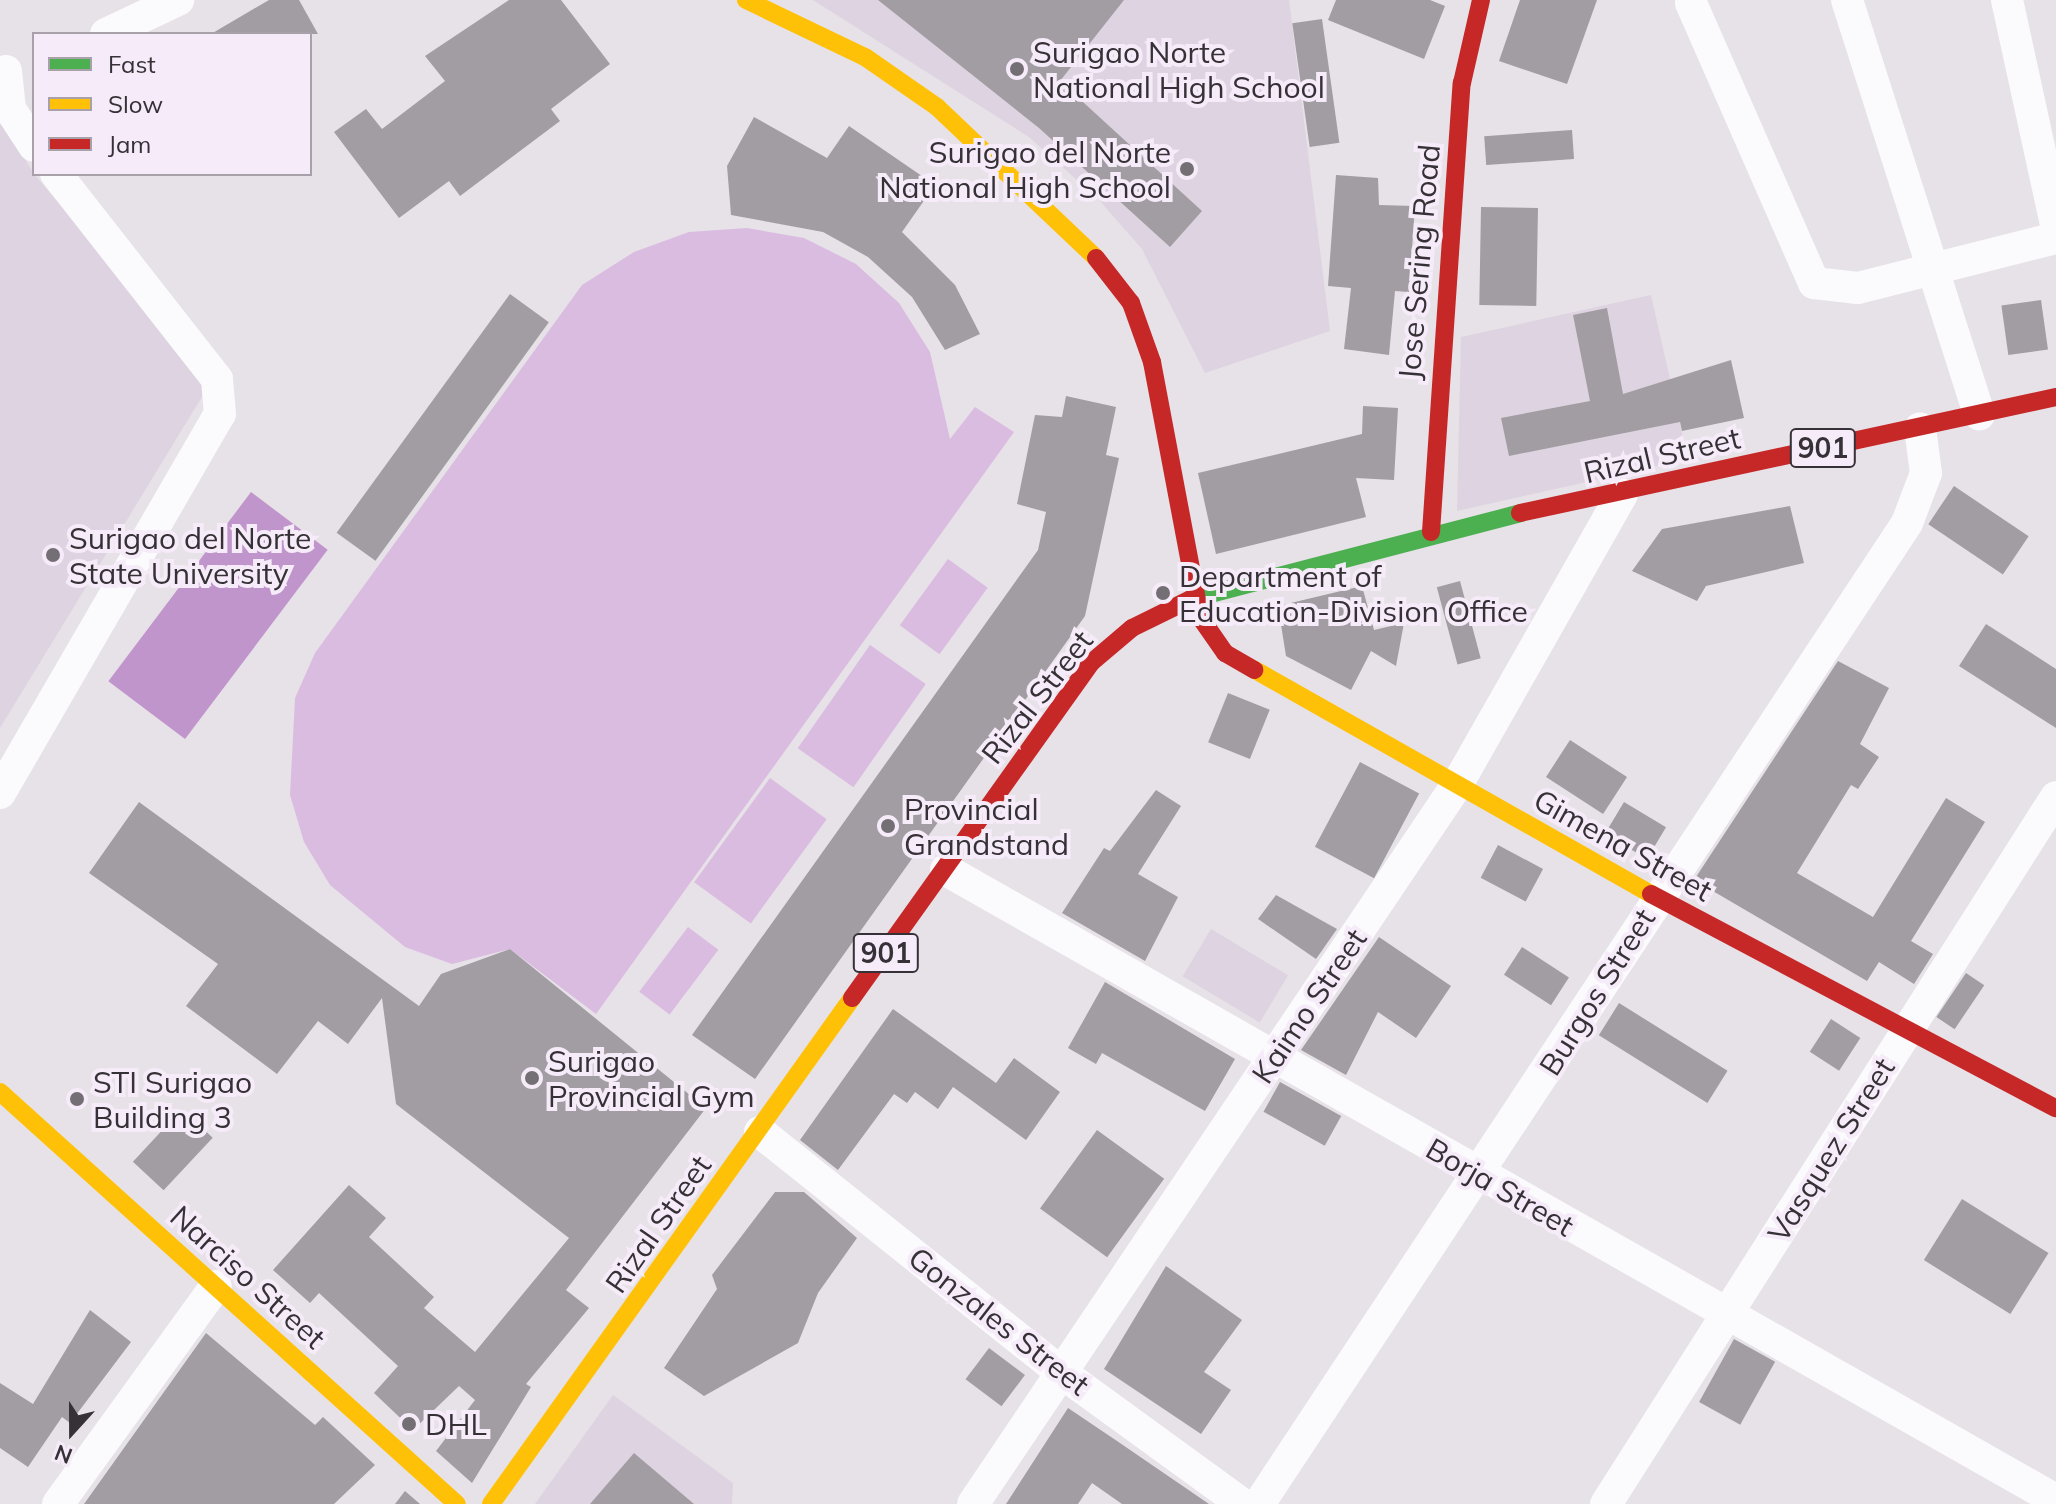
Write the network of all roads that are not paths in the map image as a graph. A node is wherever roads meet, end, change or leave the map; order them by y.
1 (178, 0) edge
2 (746, 0) edge
3 (1481, 0) edge
4 (1847, 0) edge
5 (2007, 0) edge
6 (1691, 3) dead end
7 (110, 32) edge
8 (13, 69) edge
9 (32, 143) edge
10 (58, 176) edge
11 (2056, 225) edge
12 (2056, 238) edge
13 (1933, 271) junction
14 (2056, 397) edge
15 (1979, 414) junction
16 (1920, 428) junction
17 (1622, 494) junction
18 (1431, 532) junction
19 (1196, 597) junction
20 (1458, 783) junction
21 (0, 793) edge
22 (2056, 797) edge
23 (946, 870) junction
24 (1657, 898) junction
25 (1907, 1027) junction
26 (1276, 1056) junction
27 (0, 1092) edge
28 (2056, 1108) edge
29 (760, 1132) junction
30 (1481, 1177) junction
31 (216, 1286) junction
32 (1729, 1316) junction
33 (1062, 1373) junction
34 (2056, 1500) edge
35 (58, 1504) edge
36 (457, 1504) edge
37 (491, 1504) edge
38 (973, 1504) edge
39 (1242, 1504) edge
40 (1259, 1504) edge
41 (1606, 1504) edge

1 - 7 street
2 - 19 main road, Gimena Street
3 - 18 main road, Jose Sering Road
4 - 13 street
5 - 11 street
6 - 13 street
8 - 9 street
10 - 21 street
12 - 13 street
13 - 15 street
14 - 15 main road, Rizal Street / 901
15 - 16 main road, Rizal Street / 901
16 - 17 main road, Rizal Street / 901
16 - 24 street, Burgos Street
17 - 18 main road, Rizal Street / 901
17 - 20 street, Kaimo Street
18 - 19 main road, Rizal Street / 901
19 - 20 main road, Gimena Street
19 - 23 main road, Rizal Street / 901
20 - 24 main road, Gimena Street
20 - 26 street, Kaimo Street
22 - 25 street, Vasquez Street
23 - 26 street, Borja Street
23 - 29 main road, Rizal Street / 901
24 - 25 main road, Gimena Street
24 - 30 street, Burgos Street
25 - 28 main road, Gimena Street
25 - 32 street, Vasquez Street
26 - 30 street, Borja Street
26 - 33 street, Kaimo Street
27 - 31 main road, Narciso Street
29 - 33 street, Gonzales Street
29 - 37 main road, Rizal Street / 901
30 - 32 street, Borja Street
30 - 40 street, Burgos Street
31 - 35 street
31 - 36 main road, Narciso Street
32 - 34 street, Borja Street
32 - 41 street, Vasquez Street
33 - 38 street, Kaimo Street
33 - 39 street, Gonzales Street

